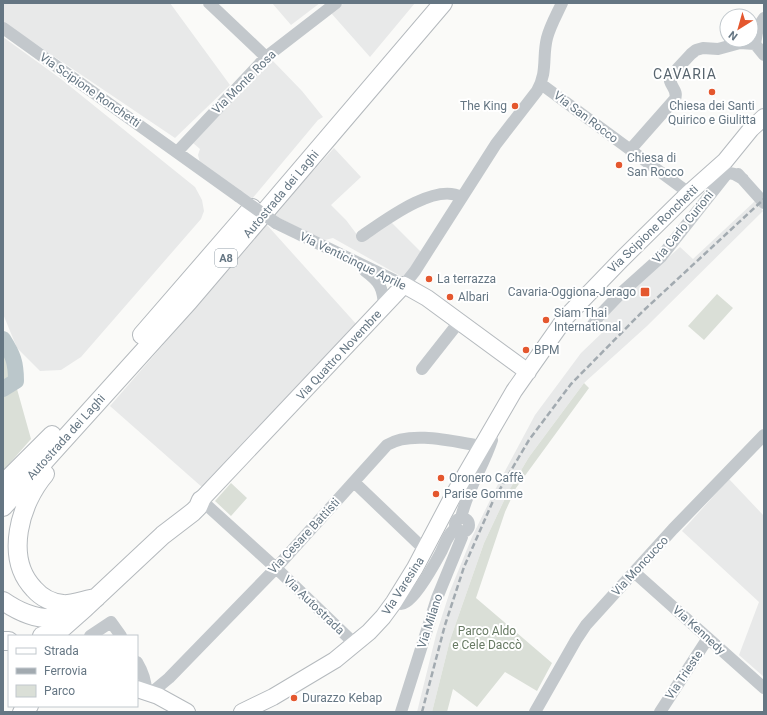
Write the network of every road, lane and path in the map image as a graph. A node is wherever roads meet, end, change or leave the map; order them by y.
1 (209, 3) edge
2 (336, 3) edge
3 (429, 3) edge
4 (443, 3) edge
5 (562, 3) edge
6 (3, 28) edge
7 (724, 48) edge
8 (266, 57) junction
9 (541, 84) junction
10 (764, 117) edge
11 (630, 150) junction
12 (176, 152) junction
13 (725, 161) junction
14 (744, 179) junction
15 (688, 193) junction
16 (461, 198) junction
17 (764, 203) edge
18 (362, 236) dead end
19 (344, 257) junction
20 (404, 285) junction
21 (189, 301) junction
22 (384, 306) junction
23 (460, 322) junction
24 (592, 326) dead end
25 (422, 369) dead end
26 (528, 372) junction
27 (764, 434) edge
28 (52, 435) junction
29 (485, 440) junction
30 (354, 482) junction
31 (3, 484) edge
32 (3, 490) edge
33 (201, 500) junction
34 (3, 507) edge
35 (460, 526) junction
36 (425, 550) junction
37 (276, 568) junction
38 (634, 572) junction
39 (3, 601) edge
40 (394, 602) junction
41 (90, 603) junction
42 (45, 635) edge
43 (92, 635) edge
44 (120, 635) edge
45 (708, 638) junction
46 (356, 644) junction
47 (138, 664) edge
48 (764, 688) edge
49 (145, 691) edge
50 (187, 712) edge
51 (242, 712) edge
52 (401, 712) edge
53 (535, 712) edge
54 (660, 712) edge

1 - 8 street
2 - 8 street, Via Monte Rosa
3 - 28 highway, Autostrada dei Laghi / A8
4 - 21 highway, Autostrada dei Laghi / A8
5 - 9 street, Via Quattro Novembre
6 - 12 street, Via Scipione Ronchetti
7 - 11 street
8 - 12 street, Via Monte Rosa
9 - 11 street, Via San Rocco
9 - 16 street, Via Quattro Novembre
10 - 13 main road, Via Scipione Ronchetti
11 - 15 street, Via San Rocco
12 - 19 street, Via Venticinque Aprile, bridge
13 - 14 street
13 - 15 main road, Via Scipione Ronchetti
14 - 17 street
14 - 24 street, Via Carlo Curioni
15 - 26 main road, Via Scipione Ronchetti
16 - 18 street
16 - 20 street, Via Quattro Novembre
19 - 20 street, Via Venticinque Aprile
19 - 22 street
20 - 22 main road, Via Quattro Novembre
20 - 23 main road, Via Venticinque Aprile
21 - 34 highway, Autostrada dei Laghi / A8
21 - 41 highway
22 - 33 main road, Via Quattro Novembre
23 - 25 street
23 - 26 main road, Via Venticinque Aprile
26 - 29 main road, Via Scipione Ronchetti
27 - 38 street, Via Moncucco
28 - 31 highway
28 - 32 highway, Autostrada dei Laghi / A8
29 - 30 street, Via Cesare Battisti
29 - 35 street
29 - 36 main road, Via Varesina
30 - 36 street
30 - 37 street, Via Cesare Battisti
33 - 37 street, Via Autostrada
33 - 41 highway
35 - 40 street, Via Milano
35 - 52 street, Via Milano
36 - 40 main road, Via Varesina
37 - 46 street, Via Autostrada
37 - 49 street, Via Cesare Battisti
38 - 45 street, Via Kennedy
38 - 53 street, Via Moncucco
39 - 41 highway
40 - 46 main road, Via Varesina
41 - 42 highway
43 - 44 street
45 - 48 street, Via Kennedy
45 - 54 street, Via Trieste
46 - 51 main road, Via Varesina
47 - 49 street
49 - 50 main road

